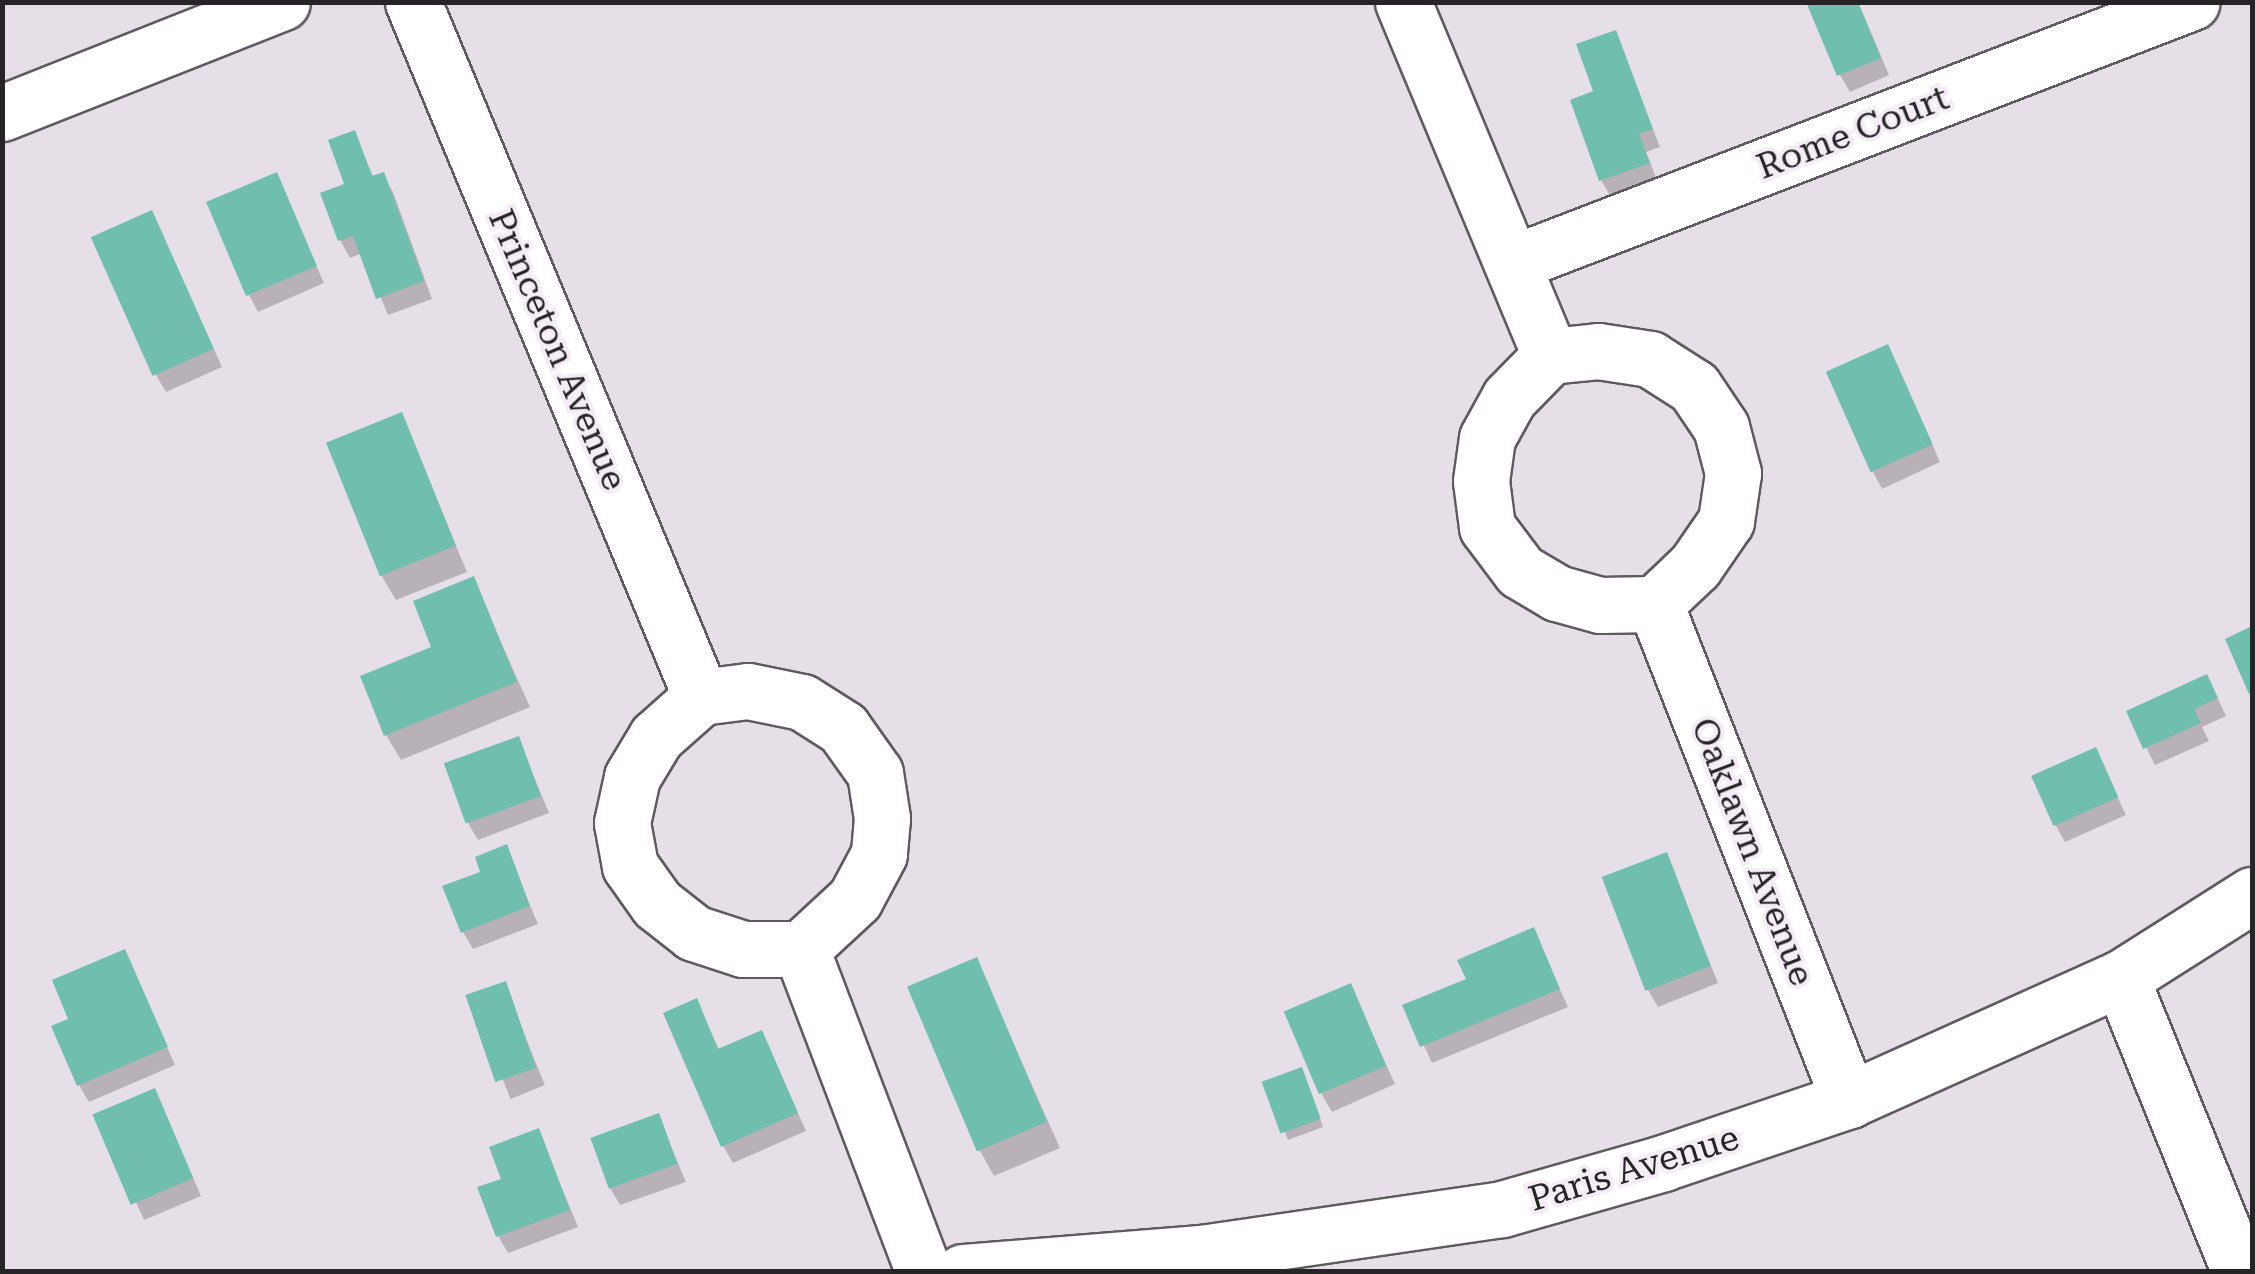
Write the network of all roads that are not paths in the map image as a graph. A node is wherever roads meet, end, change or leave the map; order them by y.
1 (282, 2) edge
2 (413, 2) edge
3 (1403, 2) edge
4 (2192, 2) edge
5 (2, 113) edge
6 (1514, 263) junction
7 (1550, 356) junction
8 (1654, 604) junction
9 (701, 697) junction
10 (2252, 895) edge
11 (801, 949) junction
12 (2121, 978) junction
13 (1849, 1100) junction
14 (1205, 1262) edge
15 (924, 1272) edge
16 (964, 1272) edge
17 (2240, 1272) edge

1 - 5 street
2 - 9 street, Princeton Avenue
3 - 6 street
4 - 6 street, Rome Court
6 - 7 street
7 - 8 street
7 - 8 street
8 - 13 street, Oaklawn Avenue
9 - 11 street
9 - 11 street
10 - 12 street, Paris Avenue
11 - 15 street
12 - 13 street, Paris Avenue
12 - 17 street
13 - 14 street, Paris Avenue
14 - 16 street, Paris Avenue

